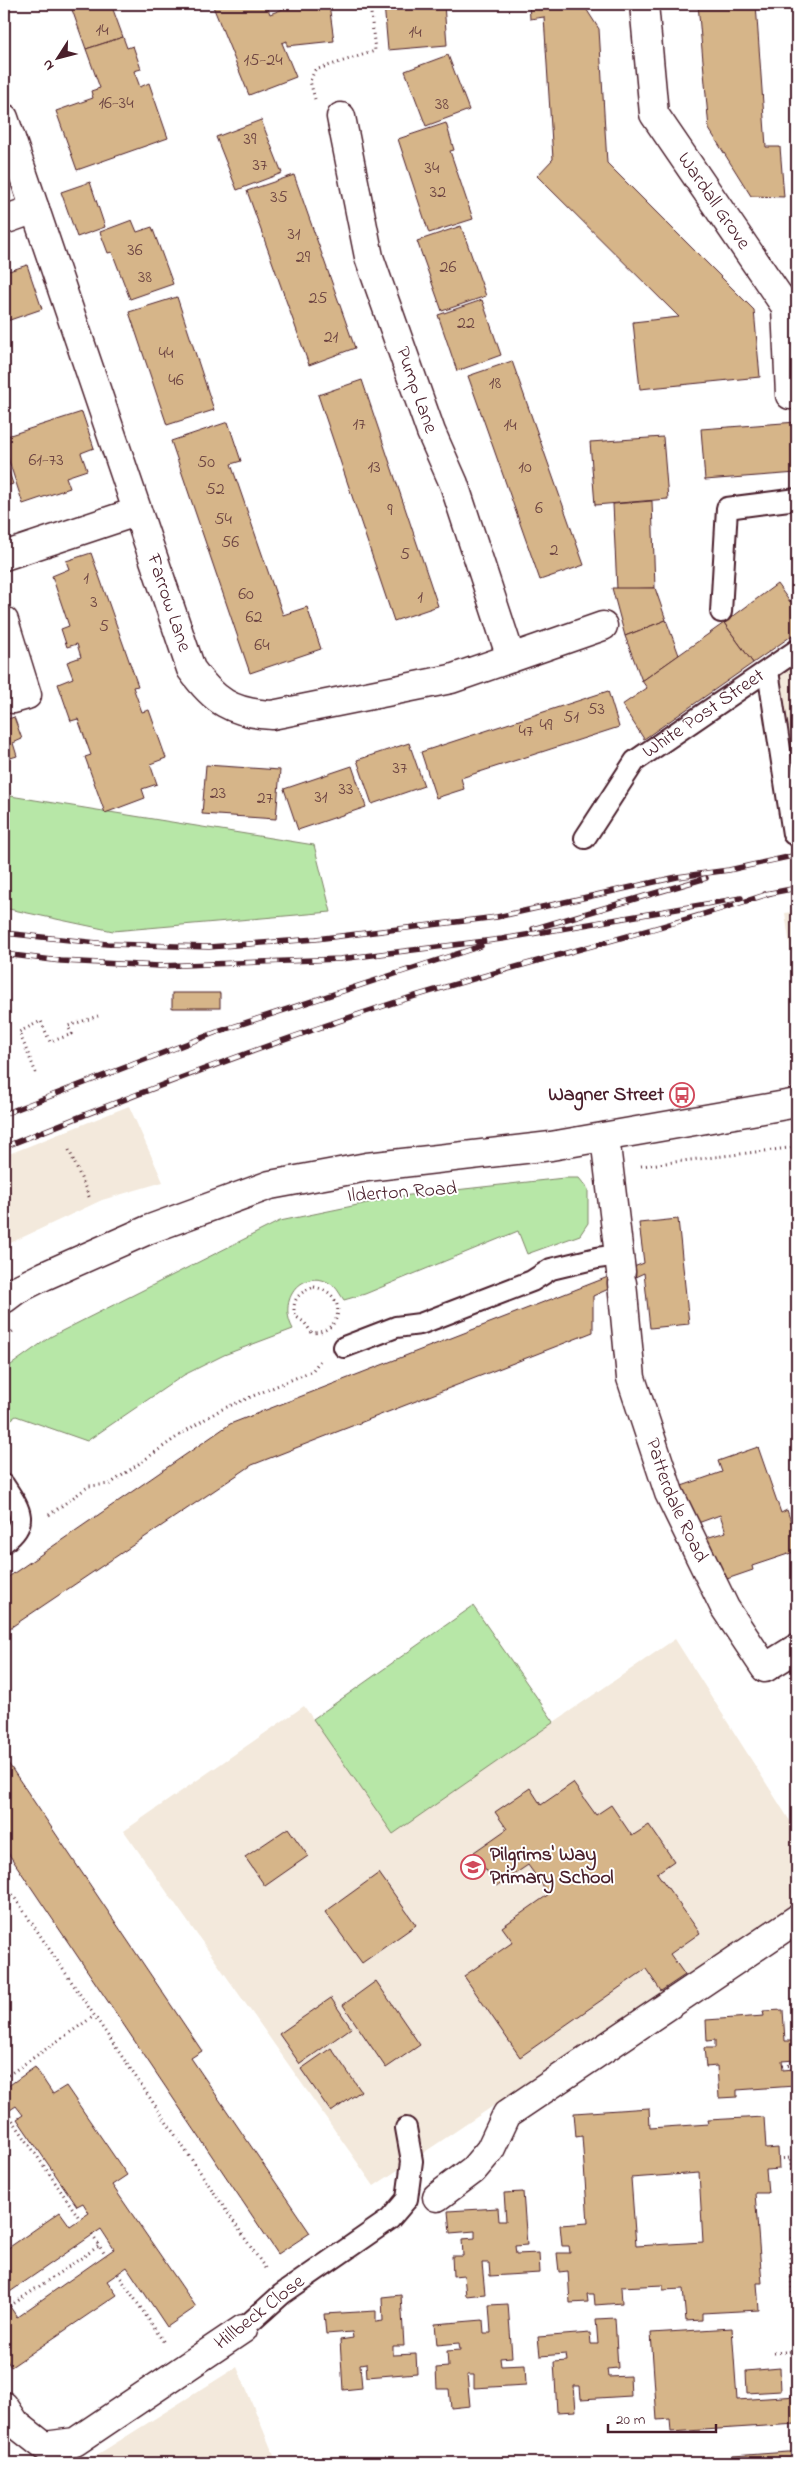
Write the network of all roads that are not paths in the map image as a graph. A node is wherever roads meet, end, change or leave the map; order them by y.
1 (644, 4) edge
2 (341, 117) road end
3 (4, 118) edge
4 (36, 209) junction
5 (4, 220) edge
6 (790, 395) dead end
7 (797, 500) edge
8 (136, 512) junction
9 (4, 556) edge
10 (721, 612) dead end
11 (4, 621) edge
12 (603, 626) dead end
13 (797, 650) edge
14 (512, 658) junction
15 (768, 671) junction
16 (4, 695) edge
17 (793, 834) dead end
18 (585, 838) dead end
19 (797, 1103) edge
20 (605, 1137) junction
21 (621, 1270) junction
22 (4, 1299) edge
23 (344, 1347) road end
24 (4, 1485) edge
25 (4, 1542) edge
26 (797, 1648) edge
27 (797, 1919) edge
28 (406, 2128) dead end
29 (436, 2197) dead end
30 (243, 2329) joint
31 (4, 2406) edge

1 - 6 street, Wardall Grove
2 - 14 street, Pump Lane
3 - 4 street, Farrow Lane
4 - 5 street
4 - 8 street, Farrow Lane
7 - 10 lane
8 - 9 street
8 - 14 street, Farrow Lane
11 - 16 street
12 - 14 street, Farrow Lane
13 - 15 lane, White Post Street
15 - 17 lane
15 - 18 lane, White Post Street
19 - 20 street, Ilderton Road
20 - 21 street, Patterdale Road
20 - 22 street, Ilderton Road
21 - 23 lane
21 - 26 street, Patterdale Road
24 - 25 lane
27 - 29 street
28 - 30 lane, Hillbeck Close
30 - 31 street, Hillbeck Close

